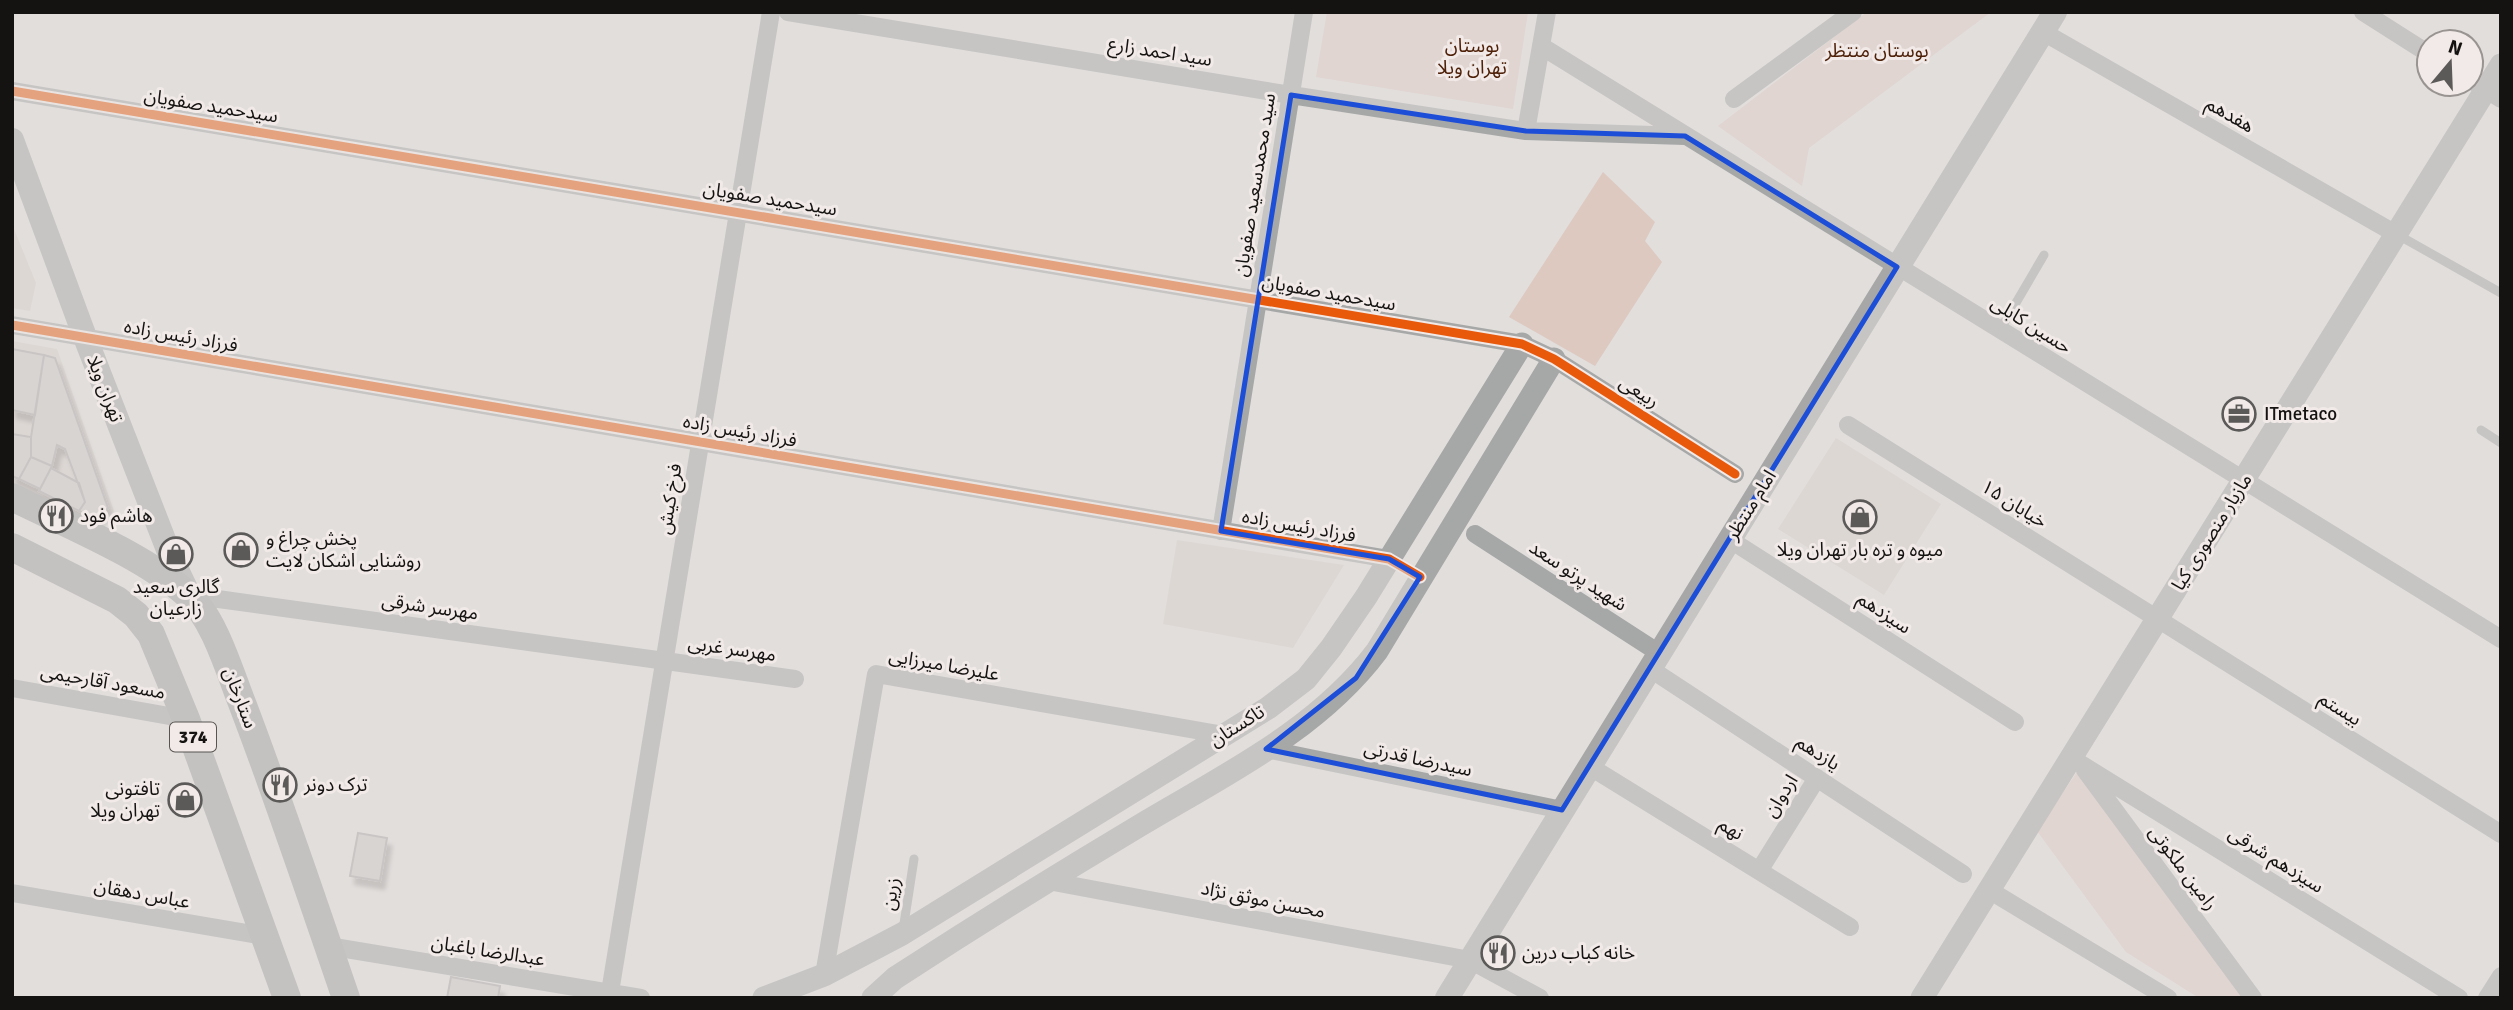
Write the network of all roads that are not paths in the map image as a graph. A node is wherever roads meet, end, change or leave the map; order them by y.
1 (771, 12) edge
2 (788, 12) edge
3 (1304, 12) edge
4 (1547, 12) edge
5 (1853, 12) edge
6 (2363, 12) edge
7 (2049, 22) edge
8 (2415, 45) edge
9 (1541, 46) junction
10 (2501, 65) edge
11 (2486, 90) edge
12 (12, 91) edge
13 (1291, 95) junction
14 (1734, 99) dead end
15 (1526, 131) junction
16 (1685, 136) junction
17 (12, 140) edge
18 (19, 172) edge
19 (738, 212) junction
20 (2396, 234) junction
21 (2044, 255) dead end
22 (1897, 267) junction
23 (2501, 293) edge
24 (1258, 298) junction
25 (12, 325) edge
26 (2000, 330) junction
27 (85, 337) junction
28 (1522, 344) junction
29 (1554, 359) junction
30 (1848, 425) dead end
31 (2481, 430) dead end
32 (700, 442) junction
33 (2501, 443) edge
34 (1735, 474) dead end
35 (2244, 481) junction
36 (12, 497) edge
37 (1220, 531) junction
38 (1475, 534) dead end
39 (1729, 539) junction
40 (12, 547) edge
41 (1389, 559) junction
42 (1420, 577) junction
43 (189, 596) junction
44 (2158, 619) junction
45 (2501, 639) edge
46 (1654, 660) junction
47 (665, 661) junction
48 (794, 678) dead end
49 (12, 688) edge
50 (186, 719) junction
51 (2015, 722) dead end
52 (1224, 735) junction
53 (1266, 749) junction
54 (2075, 760) junction
55 (1589, 766) junction
56 (1817, 778) junction
57 (1562, 810) junction
58 (2501, 834) edge
59 (914, 859) dead end
60 (1759, 871) junction
61 (1963, 874) dead end
62 (1048, 881) junction
63 (980, 885) junction
64 (1989, 890) junction
65 (12, 893) edge
66 (997, 913) junction
67 (1850, 927) dead end
68 (902, 934) junction
69 (264, 936) junction
70 (328, 946) junction
71 (1470, 960) junction
72 (824, 975) junction
73 (2501, 976) edge
74 (893, 988) edge
75 (610, 992) junction
76 (287, 998) edge
77 (346, 998) edge
78 (641, 998) edge
79 (764, 998) edge
80 (873, 998) edge
81 (1447, 998) edge
82 (1540, 998) edge
83 (1922, 998) edge
84 (2168, 998) edge
85 (2253, 998) edge
86 (2459, 998) edge
87 (2487, 998) edge

1 - 19 street, فرخ کیش
2 - 13 street, سید احمد زارع
3 - 13 street, سید محمدسعید صفویان
4 - 9 street
5 - 14 street
6 - 8 street
7 - 20 street, هفدهم
7 - 22 main road, امام منتظر
9 - 15 street
9 - 16 street, حسین کابلی
10 - 11 street, مازیار منصوری کیا
11 - 20 street, مازیار منصوری کیا
12 - 19 street, سیدحمید صفویان
13 - 15 street, سید احمد زارع
13 - 24 street, سید محمدسعید صفویان
15 - 16 street, سید احمد زارع
16 - 22 street, حسین کابلی
17 - 18 main road, تهران ویلا
18 - 27 main road, تهران ویلا
19 - 24 street, سیدحمید صفویان
19 - 32 street, فرخ کیش
20 - 23 lane
20 - 35 street, مازیار منصوری کیا
21 - 26 lane
22 - 26 street, حسین کابلی
22 - 39 main road, امام منتظر
24 - 28 street, سیدحمید صفویان
24 - 37 street, سید محمدسعید صفویان
25 - 27 street, فرزاد رئیس زاده
26 - 35 street, حسین کابلی
27 - 32 street, فرزاد رئیس زاده
27 - 43 main road, تهران ویلا
28 - 29 street, ربیعی
28 - 41 street, تاکستان
29 - 34 street, ربیعی
29 - 42 street, تاکستان
30 - 44 street, خیابان ۱۵
31 - 33 lane
32 - 37 street, فرزاد رئیس زاده
32 - 47 street, فرخ کیش
35 - 44 street, مازیار منصوری کیا
35 - 45 street, حسین کابلی
36 - 43 main road, ستارخان
37 - 41 street, فرزاد رئیس زاده
38 - 46 street, شهید پرتو سعد
39 - 46 main road, امام منتظر
39 - 51 street, سیزدهم
40 - 50 main road, 374
41 - 42 street
41 - 52 street, تاکستان
42 - 53 street, تاکستان
43 - 47 street, مهرسر شرقی
43 - 70 main road, ستارخان
44 - 54 street, مازیار منصوری کیا
44 - 58 street, بیستم
46 - 55 main road, امام منتظر
46 - 56 street, یازدهم
47 - 48 street, مهرسر غربی
47 - 75 street, فرخ کیش
49 - 50 street, مسعود آقارحیمی
50 - 69 main road, 374
52 - 63 street, تاکستان
52 - 72 street, علیرضا میرزایی
53 - 57 street, سیدرضا قدرتی
53 - 62 street, تاکستان
54 - 64 street, مازیار منصوری کیا
54 - 85 street, رامین ملکوتی
54 - 86 street, سیزدهم شرقی
55 - 57 main road, امام منتظر
55 - 60 street, نهم
56 - 60 street, اردوان
56 - 61 street, یازدهم
57 - 71 main road, امام منتظر
59 - 68 lane, زرین
60 - 67 street, نهم
62 - 66 street, تاکستان
62 - 71 street, محسن موثق نژاد
63 - 66 street
63 - 68 street, تاکستان
64 - 83 street, مازیار منصوری کیا
64 - 84 street
65 - 69 street, عباس دهقان
66 - 74 street, تاکستان
68 - 72 street, تاکستان
69 - 76 main road, 374
70 - 75 street, عبدالرضا باغبان
70 - 77 main road, ستارخان
71 - 81 main road, امام منتظر
71 - 82 street, محسن موثق نژاد
72 - 79 street, تاکستان
73 - 87 street
74 - 80 street, تاکستان
75 - 78 street, عبدالرضا باغبان

